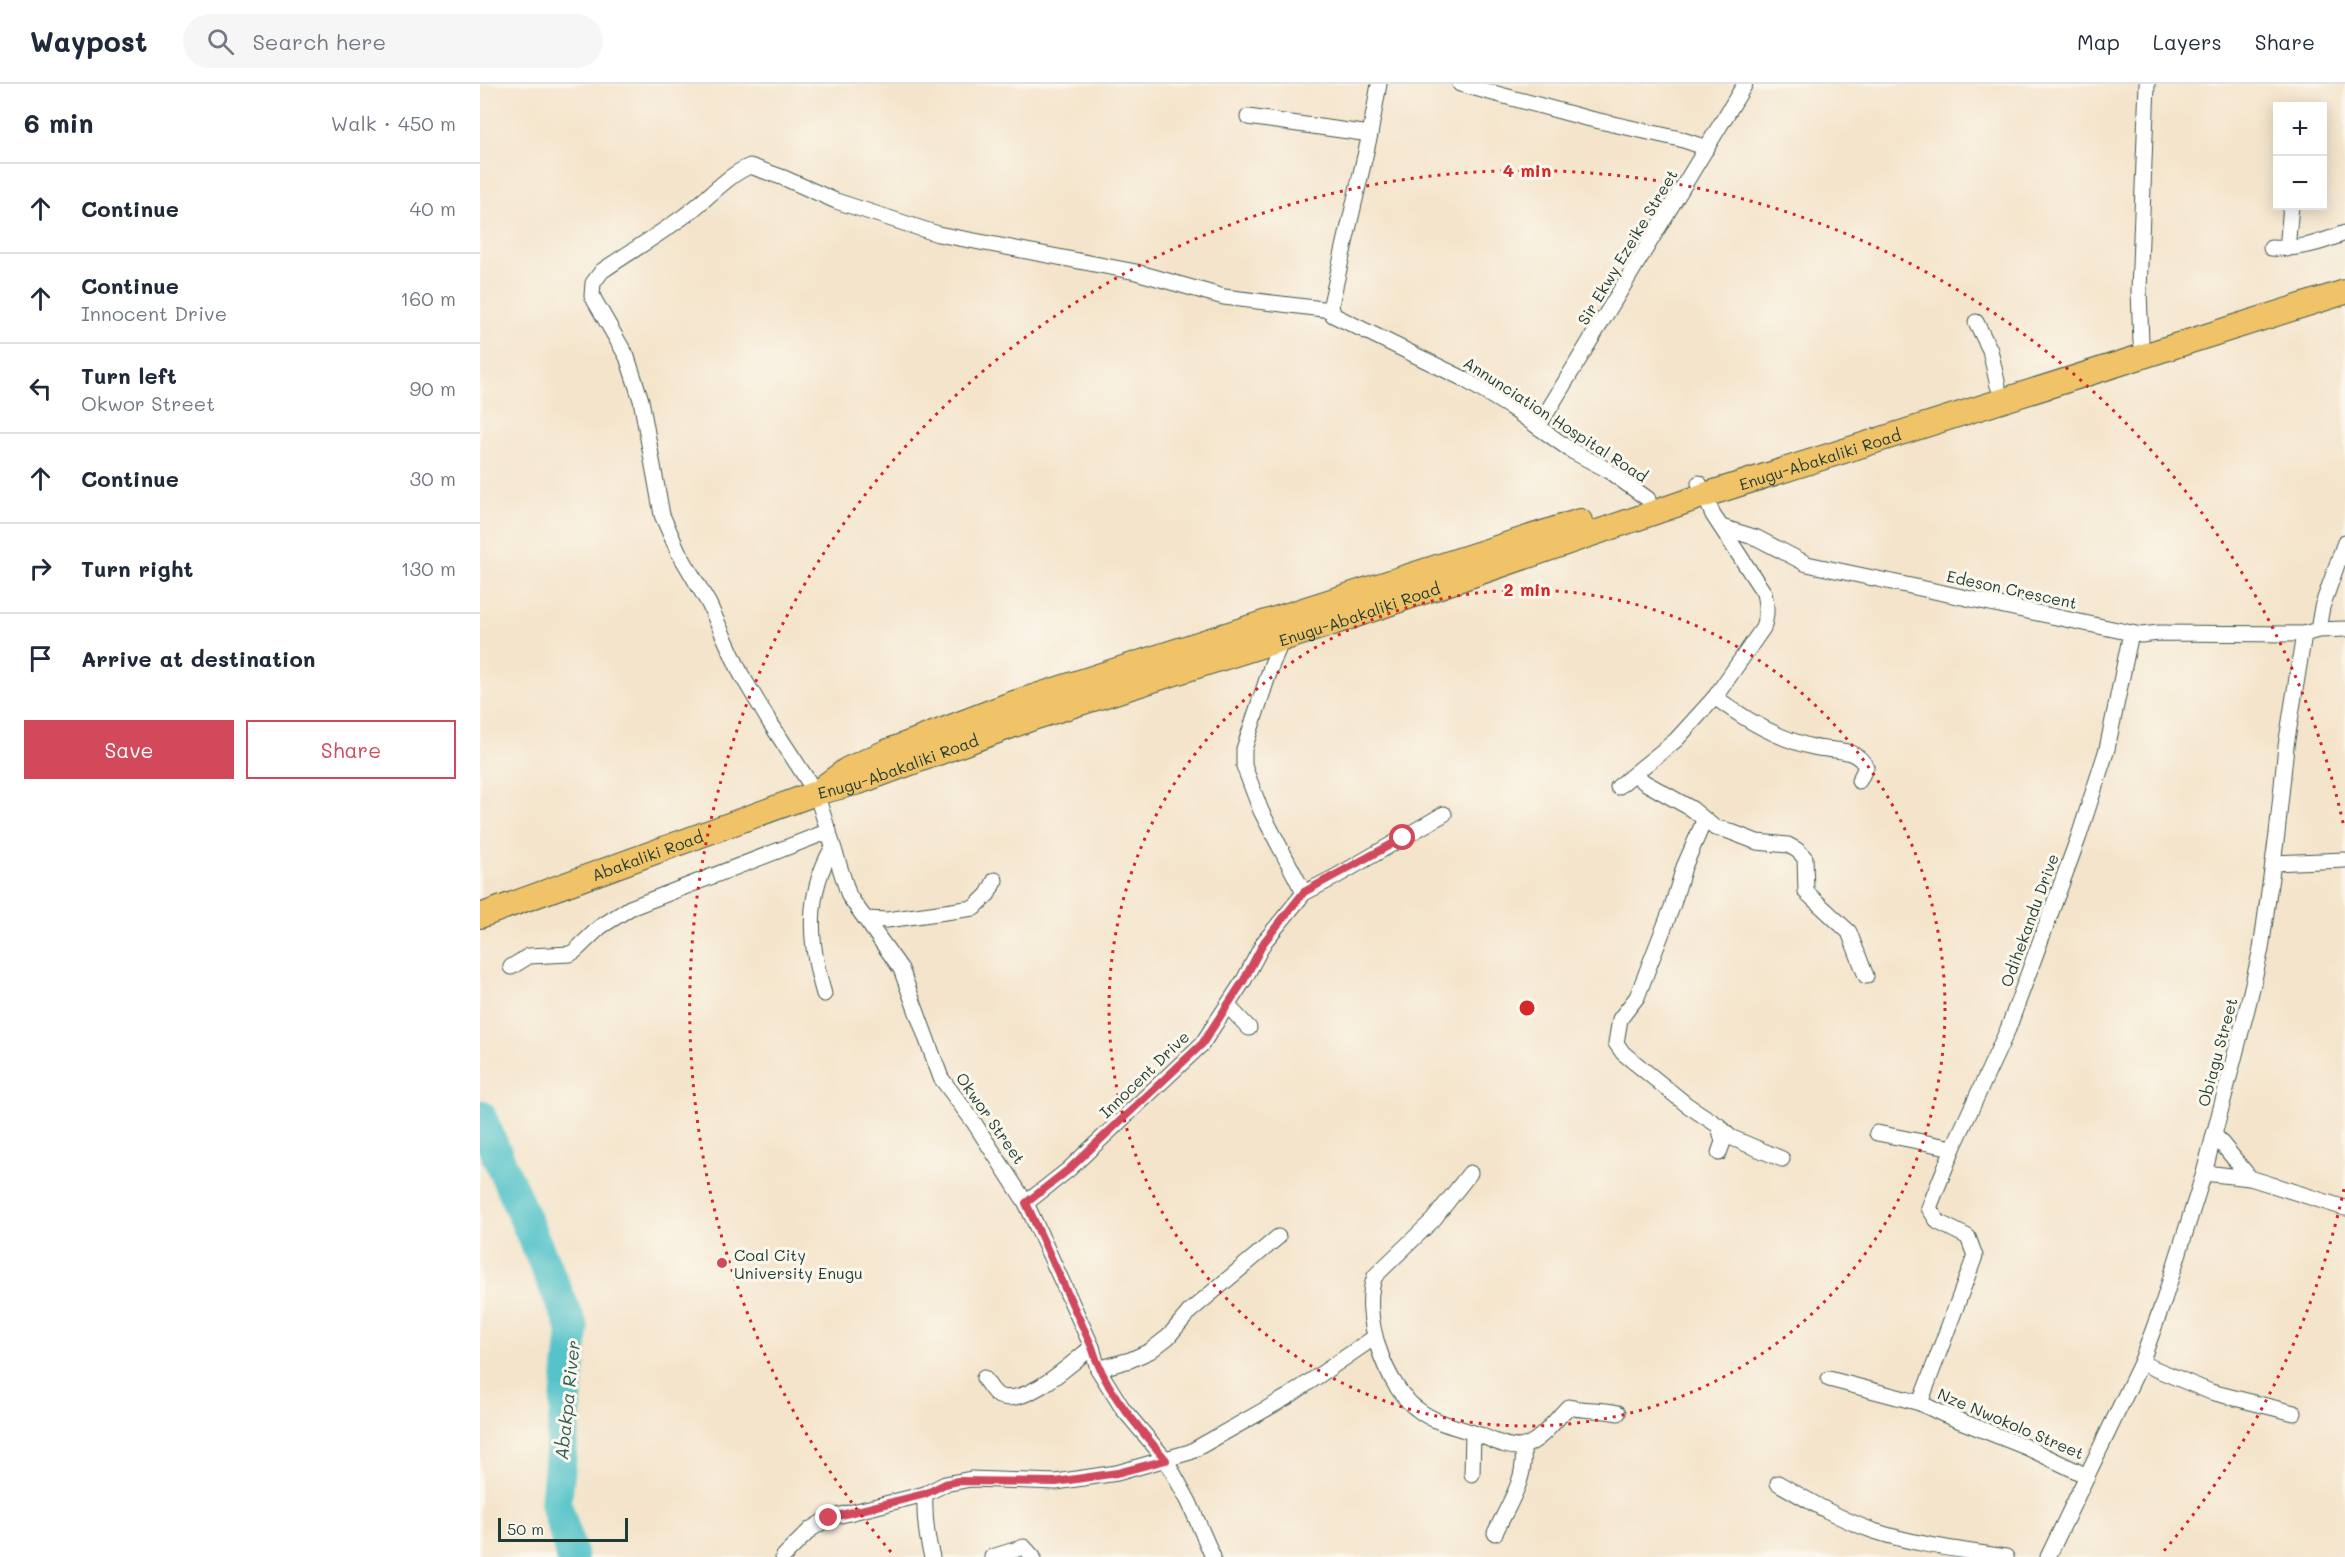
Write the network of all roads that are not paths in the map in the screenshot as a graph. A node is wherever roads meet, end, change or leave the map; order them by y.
1 (1379, 84) edge
2 (1460, 84) edge
3 (1745, 84) edge
4 (2147, 84) edge
5 (1248, 117) dead end
6 (1370, 134) junction
7 (1707, 148) junction
8 (2291, 210) edge
9 (2345, 233) edge
10 (2271, 248) dead end
11 (2287, 249) junction
12 (2345, 278) edge
13 (2345, 292) edge
14 (1331, 310) junction
15 (1976, 322) dead end
16 (2141, 342) junction
17 (1998, 386) junction
18 (1538, 427) junction
19 (1702, 489) junction
20 (1648, 499) junction
21 (1721, 527) junction
22 (2345, 542) edge
23 (1291, 614) junction
24 (2345, 629) edge
25 (2311, 632) junction
26 (2131, 633) junction
27 (1284, 638) junction
28 (1715, 696) junction
29 (1635, 774) junction
30 (1859, 781) dead end
31 (1618, 787) dead end
32 (816, 792) junction
33 (1444, 814) dead end
34 (1704, 821) junction
35 (829, 831) junction
36 (833, 847) junction
37 (2345, 860) edge
38 (2273, 863) junction
39 (995, 880) dead end
40 (1304, 892) junction
41 (481, 916) edge
42 (866, 919) junction
43 (511, 967) dead end
44 (1866, 976) dead end
45 (824, 994) dead end
46 (1228, 1006) junction
47 (1249, 1028) dead end
48 (1719, 1126) junction
49 (1877, 1133) dead end
50 (2214, 1134) junction
51 (1953, 1148) junction
52 (1719, 1153) dead end
53 (1782, 1159) dead end
54 (1470, 1173) dead end
55 (2204, 1173) junction
56 (2250, 1178) junction
57 (1026, 1203) junction
58 (2345, 1208) edge
59 (1278, 1238) dead end
60 (1375, 1337) junction
61 (1092, 1347) junction
62 (2140, 1363) junction
63 (1098, 1369) junction
64 (984, 1378) dead end
65 (1828, 1379) dead end
66 (1920, 1403) junction
67 (1618, 1413) dead end
68 (2294, 1413) dead end
69 (1473, 1433) junction
70 (1522, 1447) junction
71 (1166, 1460) junction
72 (1472, 1474) dead end
73 (2087, 1476) junction
74 (1778, 1483) dead end
75 (925, 1494) junction
76 (1495, 1533) dead end
77 (783, 1557) edge
78 (932, 1557) edge
79 (992, 1557) edge
80 (1034, 1557) edge
81 (1213, 1557) edge
82 (2006, 1557) edge
83 (2048, 1557) edge

1 - 6 street
2 - 7 street
3 - 7 street, Sir Ekwy Ezeike Street
4 - 16 street
5 - 6 street
6 - 14 street
7 - 18 street, Sir Ekwy Ezeike Street
8 - 11 street
9 - 11 street
10 - 11 street
12 - 16 highway, Enugu-Abakaliki Road
13 - 19 highway, Enugu-Abakaliki Road
14 - 18 street, Annunciation Hospital Road
14 - 32 street, Okwor Street
15 - 17 street
16 - 17 highway, Enugu-Abakaliki Road
17 - 19 highway, Enugu-Abakaliki Road
18 - 20 street, Annunciation Hospital Road
19 - 20 highway, Enugu-Abakaliki Road
19 - 21 street
19 - 27 highway, Enugu-Abakaliki Road
20 - 23 highway, Enugu-Abakaliki Road
21 - 26 street, Edeson Crescent
21 - 28 street
22 - 25 street, Obiagu Street
23 - 27 street
23 - 32 highway, Enugu-Abakaliki Road
24 - 25 street, Edeson Crescent
25 - 26 street, Edeson Crescent
25 - 38 street, Obiagu Street
26 - 51 street, Odihekandu Drive
27 - 32 highway, Enugu-Abakaliki Road
27 - 40 street
28 - 29 street
28 - 30 street
29 - 31 street
29 - 34 street
32 - 35 street, Okwor Street
32 - 41 highway, Abakaliki Road
33 - 40 street
34 - 44 street
34 - 48 street
35 - 36 street, Okwor Street
35 - 43 street
36 - 42 street, Okwor Street
36 - 45 street
37 - 38 street
38 - 50 street, Obiagu Street
39 - 42 street
40 - 46 street, Innocent Drive
42 - 57 street, Okwor Street
46 - 47 street
46 - 57 street, Innocent Drive
48 - 52 street
48 - 53 street
49 - 51 street
50 - 55 street, Obiagu Street
50 - 56 street
51 - 66 street, Odihekandu Drive
54 - 60 street
55 - 56 street
55 - 62 street, Obiagu Street
56 - 58 street
57 - 61 street, Okwor Street
59 - 63 street
60 - 69 street
60 - 71 street
61 - 63 street, Okwor Street
61 - 64 street
62 - 68 street
62 - 73 street, Obiagu Street
63 - 71 street, Okwor Street
65 - 66 street, Nze Nwokolo Street
66 - 73 street, Nze Nwokolo Street
67 - 70 street
69 - 70 street
69 - 72 street
70 - 76 street
71 - 75 street
71 - 81 street, Okwor Street
73 - 83 street, Obiagu Street
74 - 82 street
75 - 77 street
75 - 78 street
79 - 80 street

